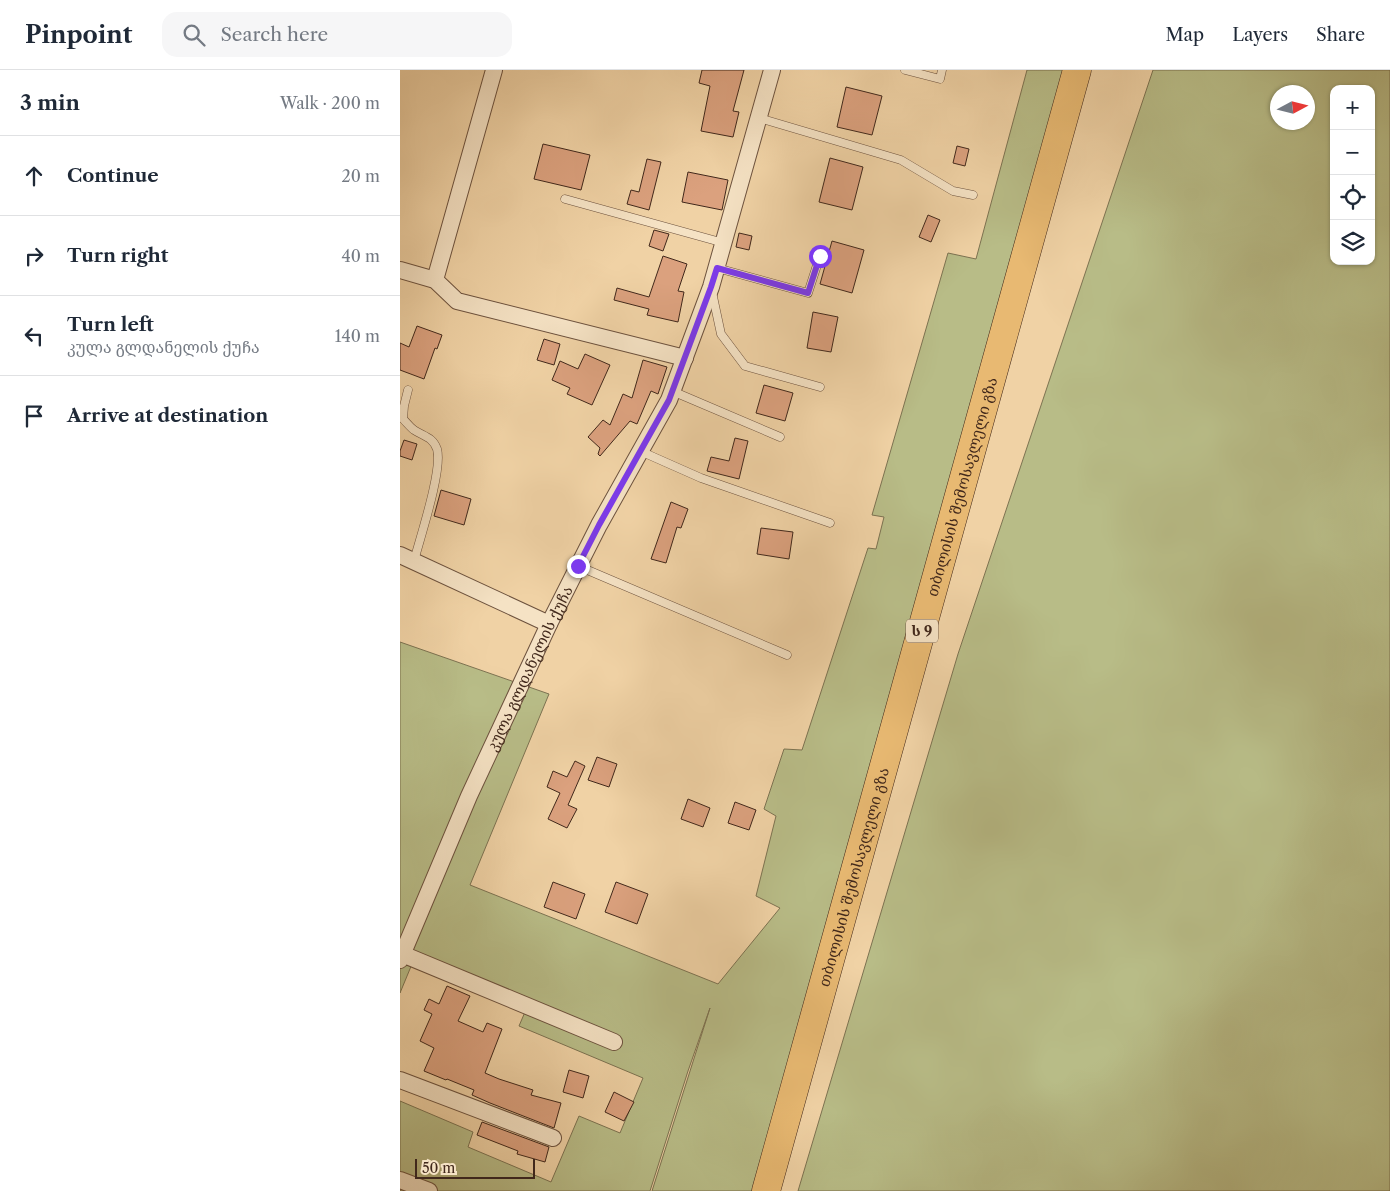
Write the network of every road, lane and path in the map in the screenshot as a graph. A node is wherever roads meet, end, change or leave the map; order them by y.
1 (494, 70) edge
2 (772, 70) edge
3 (905, 70) edge
4 (942, 70) edge
5 (1077, 70) edge
6 (759, 118) junction
7 (973, 195) dead end
8 (565, 199) dead end
9 (724, 243) junction
10 (820, 256) dead end
11 (717, 268) junction
12 (400, 270) edge
13 (435, 280) junction
14 (711, 287) junction
15 (685, 358) junction
16 (820, 387) dead end
17 (408, 390) dead end
18 (672, 391) junction
19 (780, 437) dead end
20 (640, 451) junction
21 (830, 523) dead end
22 (407, 558) edge
23 (578, 566) junction
24 (548, 624) junction
25 (787, 655) dead end
26 (401, 957) edge
27 (614, 1042) dead end
28 (400, 1080) edge
29 (554, 1138) dead end
30 (400, 1180) edge
31 (429, 1191) edge
32 (766, 1191) edge

1 - 13 street
2 - 6 street, კულა გლდანელის ქუჩა
3 - 4 lane
5 - 32 highway, თბილისის შემოსავლელი გზა / ს 9
6 - 7 lane
6 - 9 street, კულა გლდანელის ქუჩა
8 - 9 lane
9 - 11 street, კულა გლდანელის ქუჩა
10 - 11 lane
11 - 14 street, კულა გლდანელის ქუჩა
12 - 13 street
13 - 15 street
14 - 15 street, კულა გლდანელის ქუჩა
14 - 16 lane
15 - 18 street, კულა გლდანელის ქუჩა
17 - 22 lane
18 - 19 lane
18 - 20 street, კულა გლდანელის ქუჩა
20 - 21 lane
20 - 23 street, კულა გლდანელის ქუჩა
22 - 24 street
23 - 24 street, კულა გლდანელის ქუჩა
23 - 25 lane
24 - 26 street, კულა გლდანელის ქუჩა
26 - 27 street
28 - 29 street
30 - 31 street

